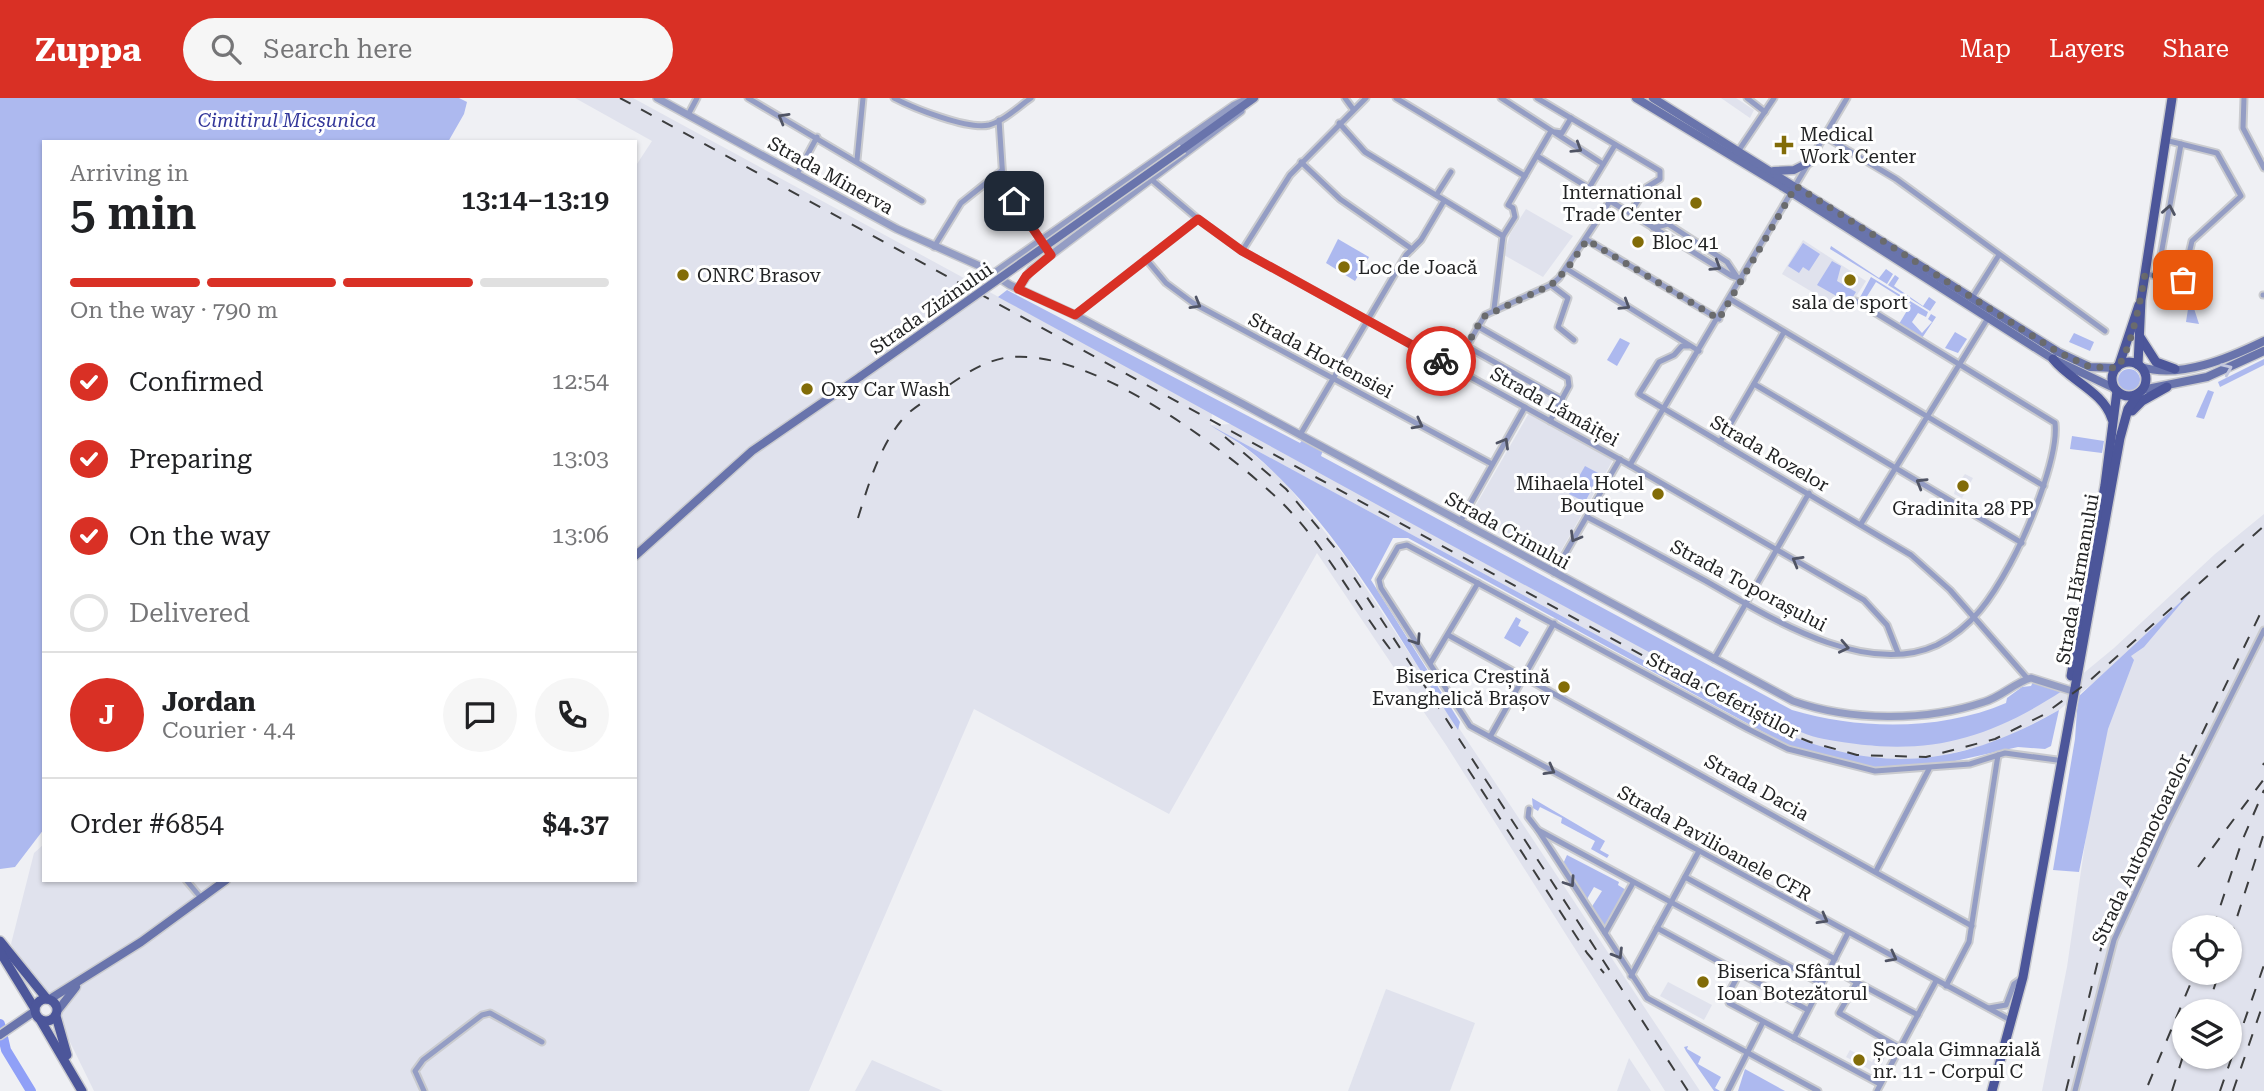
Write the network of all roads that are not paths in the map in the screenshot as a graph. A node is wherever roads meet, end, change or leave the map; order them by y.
1 (657, 98) edge
2 (697, 98) edge
3 (748, 98) edge
4 (863, 98) edge
5 (894, 98) edge
6 (1031, 98) edge
7 (1249, 98) edge
8 (1255, 98) edge
9 (1345, 98) edge
10 (1366, 98) edge
11 (1396, 98) edge
12 (1501, 98) edge
13 (1537, 98) edge
14 (1636, 98) edge
15 (1653, 98) edge
16 (1747, 98) edge
17 (1774, 98) edge
18 (1847, 98) edge
19 (2172, 98) edge
20 (2244, 98) edge
21 (1353, 109) junction
22 (1765, 112) junction
23 (688, 115) junction
24 (1571, 118) junction
25 (999, 120) junction
26 (1339, 123) junction
27 (1551, 131) junction
28 (1824, 136) junction
29 (817, 137) junction
30 (2165, 140) junction
31 (2181, 144) junction
32 (1615, 145) junction
33 (1739, 150) junction
34 (1537, 156) junction
35 (857, 160) junction
36 (1301, 162) junction
37 (1810, 162) junction
38 (1603, 164) junction
39 (2264, 168) edge
40 (1001, 171) junction
41 (1774, 171) junction
42 (1451, 172) dead end
43 (797, 174) junction
44 (1525, 176) junction
45 (1152, 180) junction
46 (1589, 188) junction
47 (1795, 190) junction
48 (1437, 194) junction
49 (922, 201) dead end
50 (1444, 201) junction
51 (1611, 201) junction
52 (1630, 213) junction
53 (1198, 219) junction
54 (1653, 228) junction
55 (1503, 236) junction
56 (1587, 240) junction
57 (1041, 241) junction
58 (934, 247) junction
59 (1412, 249) junction
60 (1242, 251) junction
61 (1051, 255) junction
62 (1999, 255) junction
63 (1146, 260) junction
64 (1567, 269) junction
65 (993, 274) junction
66 (2145, 274) junction
67 (2157, 276) junction
68 (1740, 278) junction
69 (1551, 285) junction
70 (1018, 289) junction
71 (1972, 298) junction
72 (1730, 299) junction
73 (2141, 300) junction
74 (1856, 301) dead end
75 (1493, 309) junction
76 (1075, 315) junction
77 (1988, 318) junction
78 (1719, 319) junction
79 (1368, 321) junction
80 (1477, 326) junction
81 (2105, 331) dead end
82 (1784, 332) junction
83 (2139, 337) junction
84 (1574, 340) dead end
85 (2264, 341) edge
86 (1466, 346) junction
87 (1689, 346) junction
88 (1699, 351) junction
89 (2264, 351) edge
90 (2053, 359) junction
91 (1958, 363) junction
92 (2140, 366) junction
93 (2118, 367) junction
94 (1454, 368) junction
95 (2175, 369) junction
96 (1333, 379) junction
97 (1754, 384) junction
98 (2167, 387) junction
99 (2115, 389) junction
100 (2141, 391) junction
101 (1562, 400) junction
102 (1525, 407) junction
103 (1664, 409) junction
104 (1926, 416) junction
105 (2124, 420) junction
106 (1550, 421) junction
107 (2113, 429) junction
108 (1300, 435) junction
109 (1720, 442) junction
110 (1620, 459) junction
111 (1492, 464) junction
112 (1630, 465) junction
113 (1895, 467) junction
114 (2044, 486) junction
115 (1809, 494) junction
116 (1587, 517) junction
117 (1460, 522) junction
118 (1861, 524) junction
119 (2022, 543) junction
120 (1401, 545) joint
121 (1776, 549) junction
122 (637, 554) edge
123 (1554, 573) junction
124 (1478, 583) junction
125 (1744, 603) junction
126 (1974, 618) junction
127 (1554, 623) junction
128 (2264, 630) edge
129 (1448, 635) junction
130 (1898, 653) junction
131 (1714, 659) junction
132 (1431, 662) junction
133 (1525, 677) junction
134 (2027, 678) junction
135 (2069, 690) junction
136 (1490, 737) junction
137 (1998, 755) junction
138 (2057, 760) junction
139 (1929, 769) junction
140 (2057, 774) junction
141 (1529, 809) dead end
142 (1538, 830) junction
143 (1698, 854) junction
144 (1876, 871) junction
145 (1685, 877) junction
146 (188, 882) edge
147 (223, 882) edge
148 (1633, 883) junction
149 (202, 899) junction
150 (1670, 903) junction
151 (1972, 926) junction
152 (1657, 928) junction
153 (1605, 933) junction
154 (1848, 933) junction
155 (0, 941) edge
156 (0, 952) edge
157 (1835, 959) junction
158 (1830, 968) junction
159 (1739, 974) junction
160 (1631, 976) junction
161 (2023, 977) junction
162 (86, 978) junction
163 (1937, 981) junction
164 (1857, 982) junction
165 (1822, 985) junction
166 (1946, 986) junction
167 (48, 999) junction
168 (1986, 1008) junction
169 (1808, 1010) junction
170 (57, 1013) junction
171 (37, 1015) junction
172 (1918, 1015) junction
173 (2012, 1021) junction
174 (1763, 1022) junction
175 (0, 1035) edge
176 (1794, 1038) junction
177 (541, 1042) dead end
178 (1900, 1048) junction
179 (1747, 1053) junction
180 (69, 1063) junction
181 (1880, 1084) junction
182 (82, 1091) edge
183 (424, 1091) edge
184 (1728, 1091) edge
185 (1818, 1091) edge
186 (1877, 1091) edge
187 (1992, 1091) edge
188 (2075, 1091) edge

1 - 23 street, Strada Minerva
2 - 23 street
29 -> 3 street
4 - 35 street
5 - 25 street
6 - 25 street
7 - 57 street, Strada Zizinului
8 - 45 street, Strada Zizinului
8 - 122 main road, Strada Zizinului, bridge
9 - 21 street
10 - 21 street
11 - 44 street
12 - 27 street
13 - 24 street
14 - 47 main road
15 - 33 main road
16 - 22 street
17 - 22 street
18 - 28 street
19 - 30 main road
20 - 39 street
21 - 26 street
22 - 33 street
23 - 43 street, Strada Minerva
24 - 27 street
24 - 32 street
25 - 40 street
26 - 36 street
26 - 48 street
27 - 34 street
27 -> 38 street
28 - 37 street
28 - 62 street
29 - 35 street
29 - 43 street
30 - 31 street
30 - 66 main road
67 -> 31 street
31 - 67 street
32 - 38 street
32 - 52 street
33 - 41 main road
34 - 44 street
34 - 46 street
35 - 49 street
36 - 59 street
36 - 60 street
37 - 41 main road
37 - 47 street
38 - 46 street
40 - 57 street
40 - 58 street
41 - 47 main road
42 - 48 street
43 - 58 street, Strada Minerva
44 - 55 street
45 - 53 street, Strada Lămâiței
45 - 61 street
46 - 51 street
47 - 68 street
47 - 71 main road
47 - 77 main road
48 - 50 street
50 - 55 street
50 - 59 street
51 - 52 street
51 - 56 street
52 - 54 street
53 - 60 street, Strada Lămâiței
53 - 63 street
54 -> 68 street
54 - 68 street
55 - 75 street
56 - 64 street
56 - 78 street
57 - 61 street
57 - 65 street, Strada Zizinului
58 - 65 street, Strada Minerva
59 - 79 street
60 - 79 street, Strada Lămâiței
61 - 70 street
62 - 71 street
62 - 81 street
63 - 76 street
63 -> 96 street, Strada Hortensiei
64 - 69 street
64 -> 87 street
65 - 70 street, Strada Crinului
66 - 67 street
66 - 73 main road
68 - 72 street
69 - 75 street
69 - 84 street
70 - 76 street, Strada Crinului
71 - 93 main road
72 - 78 street
72 - 82 street
73 - 83 main road
73 - 93 main road
74 - 91 street
75 - 80 street
76 - 108 street, Strada Crinului
77 - 90 main road
77 - 91 street
78 - 88 street
79 - 94 street, Strada Lămâiței
79 - 96 street
80 - 86 street
80 - 101 street
82 - 97 street
82 - 104 street
83 - 92 main road
83 - 95 main road
85 - 95 main road
86 - 94 street
86 - 101 street
87 - 88 street
87 - 103 street, Strada Rozelor
88 - 103 street
98 -> 89 main road
90 - 99 main road
90 - 107 main road
91 - 104 street
91 - 114 street, Strada Toporașului
92 - 93 main road
92 - 95 main road
92 - 100 main road
93 - 99 main road
94 - 102 street, Strada Lămâiței
96 - 108 street
96 -> 111 street, Strada Hortensiei
97 - 109 street
97 - 113 street
98 - 100 main road
98 - 105 main road
99 - 100 main road
99 - 107 main road, Strada Hărmanului
100 - 105 main road, Strada Hărmanului
101 - 106 street
102 - 106 street, Strada Lămâiței
111 -> 102 street
103 - 109 street, Strada Rozelor
103 - 112 street
104 - 113 street
104 - 114 street
105 - 140 main road, Strada Hărmanului
106 - 110 street, Strada Lămâiței
107 - 135 main road, Strada Hărmanului
108 - 117 street, Strada Crinului
109 - 115 street, Strada Rozelor
110 - 112 street, Strada Lămâiței
110 - 116 street
111 - 117 street
112 - 121 street, Strada Lămâiței
113 - 118 street
119 -> 113 street
114 - 119 street, Strada Toporașului
115 - 118 street, Strada Rozelor
115 - 121 street
116 -> 123 street
116 - 125 street, Strada Toporașului
117 - 123 street, Strada Crinului
118 - 126 street, Strada Rozelor
119 - 126 street, Strada Toporașului
120 - 124 street, Strada Ceferiștilor
120 -> 132 street, Strada Pavilioanele CFR
121 - 125 street
130 -> 121 street, Strada Lămâiței
123 - 131 street, Strada Crinului
124 - 127 street, Strada Ceferiștilor
124 - 129 street
125 -> 130 street, Strada Toporașului
125 - 131 street
126 - 130 street, Strada Toporașului
126 - 134 street, Strada Rozelor
127 - 133 street
127 - 139 street, Strada Ceferiștilor
128 - 188 street, Strada Automotoarelor
129 - 132 street
129 - 133 street, Strada Dacia
131 - 134 street, Strada Crinului
132 - 136 street, Strada Pavilioanele CFR
133 - 136 street
133 - 144 street, Strada Dacia
134 - 135 street
135 - 138 main road, Strada Hărmanului
136 -> 143 street, Strada Pavilioanele CFR
137 - 138 street, Strada Ceferiștilor
137 - 139 street, Strada Ceferiștilor
137 - 151 street
138 - 140 main road, Strada Hărmanului
139 - 144 street
140 - 161 main road, Strada Hărmanului
141 - 142 street
142 - 148 street
142 -> 153 street
143 - 145 street
143 -> 154 street, Strada Pavilioanele CFR
144 - 151 street, Strada Dacia
145 - 150 street
145 - 157 street
146 - 149 street
147 - 149 main road
148 - 150 street
148 - 153 street
149 - 162 main road
150 - 152 street
150 - 165 street
151 - 166 street
152 - 159 street
152 - 160 street
153 -> 160 street
154 - 157 street
154 -> 163 street, Strada Pavilioanele CFR
155 - 167 main road
156 - 171 main road
157 - 158 street
158 - 164 street
158 - 165 street
159 - 169 street
159 - 174 street
160 - 179 street
161 - 168 street
161 - 173 main road, Strada Hărmanului
162 - 167 main road
162 - 170 main road
163 - 166 street, Strada Pavilioanele CFR
163 - 172 street
164 - 172 street
164 - 178 street
165 - 169 street
166 - 168 street, Strada Pavilioanele CFR
167 - 170 main road
167 - 171 main road
168 - 173 street, Strada Pavilioanele CFR
169 - 176 street
170 - 171 main road
170 - 180 main road
171 - 175 main road
171 - 180 main road
172 - 178 street
173 - 187 main road, Strada Hărmanului
174 - 176 street
174 - 179 street
176 - 181 street
177 - 183 street
178 - 181 street
179 - 184 street
179 - 185 street
180 - 182 main road
181 - 186 street

